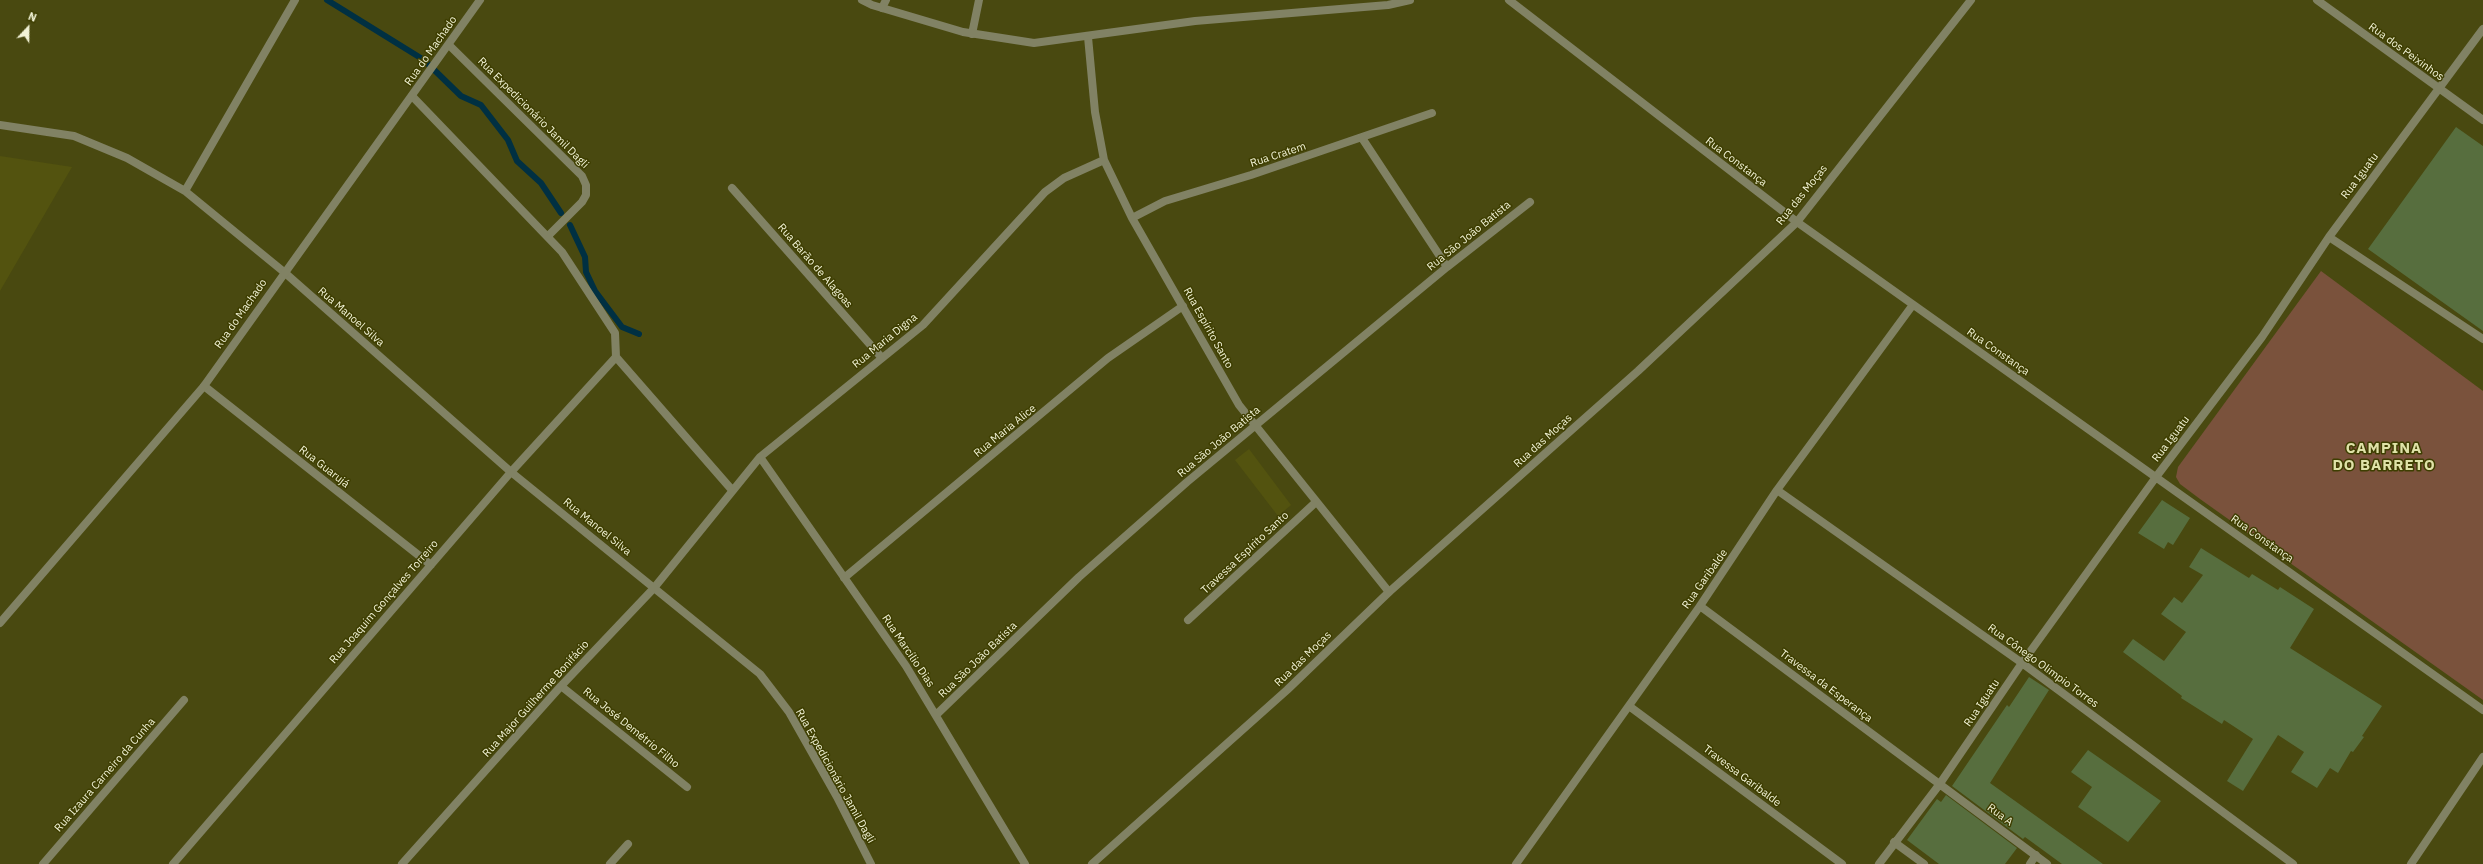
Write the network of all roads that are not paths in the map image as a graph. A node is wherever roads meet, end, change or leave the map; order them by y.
1 (295, 0) edge
2 (480, 0) edge
3 (862, 0) edge
4 (886, 0) edge
5 (979, 0) edge
6 (1410, 0) edge
7 (1508, 0) edge
8 (1971, 0) edge
9 (2318, 0) edge
10 (882, 8) junction
11 (2483, 29) edge
12 (972, 34) junction
13 (1088, 37) junction
14 (449, 45) junction
15 (2439, 89) junction
16 (412, 96) junction
17 (1432, 113) dead end
18 (2483, 120) edge
19 (0, 125) edge
20 (1362, 138) junction
21 (1104, 160) junction
22 (732, 188) dead end
23 (185, 191) junction
24 (1530, 202) dead end
25 (1132, 218) junction
26 (1796, 222) junction
27 (548, 236) junction
28 (2329, 237) junction
29 (1447, 267) junction
30 (284, 272) junction
31 (1183, 306) junction
32 (1912, 306) junction
33 (2483, 339) edge
34 (616, 357) junction
35 (882, 358) junction
36 (204, 386) junction
37 (1254, 426) junction
38 (760, 457) junction
39 (511, 472) junction
40 (2156, 477) junction
41 (732, 490) junction
42 (1777, 490) junction
43 (1316, 502) junction
44 (687, 548) joint
45 (431, 565) junction
46 (844, 578) junction
47 (654, 588) junction
48 (1389, 592) junction
49 (1700, 606) junction
50 (1188, 620) dead end
51 (0, 624) edge
52 (2022, 663) junction
53 (561, 686) junction
54 (184, 700) dead end
55 (1629, 706) junction
56 (2483, 710) edge
57 (936, 715) junction
58 (2483, 757) edge
59 (1940, 785) junction
60 (687, 788) dead end
61 (1894, 842) junction
62 (628, 844) dead end
63 (2036, 855) junction
64 (43, 864) edge
65 (173, 864) edge
66 (402, 864) edge
67 (610, 864) edge
68 (870, 864) edge
69 (1025, 864) edge
70 (1092, 864) edge
71 (1516, 864) edge
72 (1842, 864) edge
73 (1879, 864) edge
74 (1924, 864) edge
75 (2030, 864) edge
76 (2047, 864) edge
77 (2293, 864) edge
78 (2411, 864) edge

1 - 23 street
2 - 14 street, Rua do Machado
3 - 10 street
4 - 10 street
5 - 12 street
6 - 13 street
7 - 26 street, Rua Constança
8 - 26 street, Rua das Moças
9 - 15 street, Rua dos Peixinhos
10 - 12 street
11 - 15 street, Rua Iguatu
12 - 13 street
13 - 21 street, Rua Espírito Santo
14 - 16 street, Rua do Machado
14 - 27 street, Rua Expedicionário Jamil Dagli
15 - 18 street, Rua dos Peixinhos
15 - 28 street, Rua Iguatu
16 - 27 street
16 - 30 street, Rua do Machado
17 - 20 street, Rua Cratem
19 - 23 street, Rua Manoel Silva
20 - 25 street, Rua Cratem
20 - 29 street
21 - 25 street, Rua Espírito Santo
21 - 35 street, Rua Maria Digna
22 - 35 street, Rua Barão de Alagoas
23 - 30 street, Rua Manoel Silva
24 - 29 street, Rua São João Batista
25 - 31 street, Rua Espírito Santo
26 - 32 street, Rua Constança
26 - 48 street, Rua das Moças
27 - 34 street
28 - 33 street
28 - 40 street, Rua Iguatu
29 - 37 street, Rua São João Batista
30 - 36 street, Rua do Machado
30 - 39 street, Rua Manoel Silva
31 - 37 street, Rua Espírito Santo
31 - 46 street, Rua Maria Alice
32 - 40 street, Rua Constança
32 - 42 street, Rua Garibalde
34 - 39 street, Rua Joaquim Gonçalves Torreiro
34 - 41 street
35 - 38 street, Rua Maria Digna
36 - 45 street, Rua Guarujá
36 - 51 street, Rua do Machado
37 - 43 street, Rua Espírito Santo
37 - 57 street, Rua São João Batista
38 - 41 street, Rua Maria Digna
38 - 46 street, Rua Marcílio Dias
39 - 45 street, Rua Joaquim Gonçalves Torreiro
39 - 47 street, Rua Manoel Silva
40 - 52 street, Rua Iguatu
40 - 56 street, Rua Constança
41 - 44 street, Rua Maria Digna
42 - 49 street, Rua Garibalde
42 - 52 street, Rua Cônego Olimpio Torres
43 - 48 street, Rua Espírito Santo
43 - 50 street, Travessa Espírito Santo
44 - 47 street, Rua Major Guilherme Bonifácio
45 - 65 street, Rua Joaquim Gonçalves Torreiro
46 - 57 street, Rua Marcílio Dias
47 - 53 street, Rua Major Guilherme Bonifácio
47 - 68 street, Rua Expedicionário Jamil Dagli
48 - 70 street, Rua das Moças
49 - 55 street, Rua Garibalde
49 - 59 street, Travessa da Esperança
52 - 59 street, Rua Iguatu
52 - 77 street, Rua Cônego Olimpio Torres
53 - 60 street, Rua José Demétrio Filho
53 - 66 street, Rua Major Guilherme Bonifácio
54 - 64 street, Rua Izaura Carneiro da Cunha
55 - 71 street, Rua Garibalde
55 - 72 street, Travessa Garibalde
57 - 69 street, Rua Marcílio Dias
58 - 78 street
59 - 61 street, Rua Iguatu
59 - 63 street, Rua A
61 - 73 street, Rua Iguatu
61 - 74 street
62 - 67 street
63 - 75 street
63 - 76 street, Rua A

